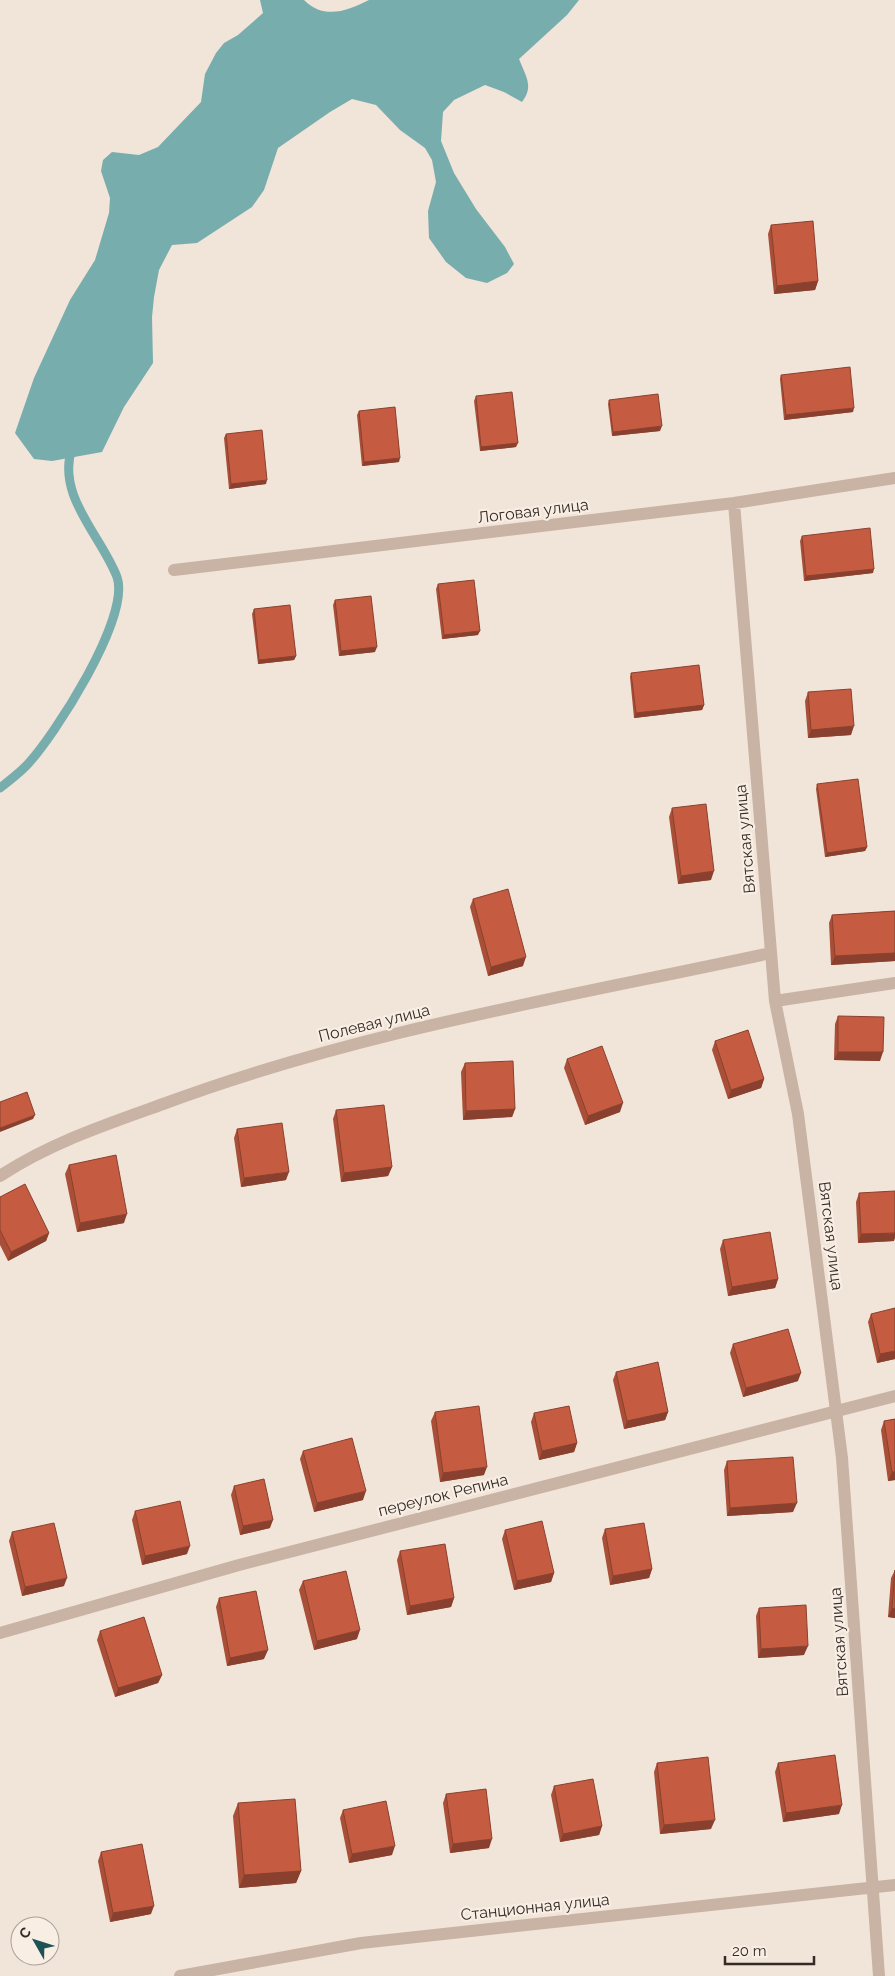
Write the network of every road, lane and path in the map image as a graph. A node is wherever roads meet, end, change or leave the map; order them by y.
1 (895, 478) edge
2 (734, 503) junction
3 (174, 570) dead end
4 (771, 953) junction
5 (895, 982) edge
6 (775, 1001) junction
7 (0, 1176) edge
8 (895, 1396) edge
9 (837, 1411) junction
10 (0, 1633) edge
11 (895, 1885) edge
12 (873, 1887) junction
13 (180, 1976) edge
14 (879, 1976) edge

1 - 2 street, Логовая улица
2 - 3 street, Логовая улица
2 - 4 street, Вятская улица
4 - 6 street, Вятская улица
4 - 7 street, Полевая улица
5 - 6 street
6 - 9 street, Вятская улица
8 - 9 street, переулок Репина
9 - 10 street, переулок Репина
9 - 12 street, Вятская улица
11 - 12 street, Станционная улица
12 - 13 street, Станционная улица
12 - 14 street, Вятская улица

